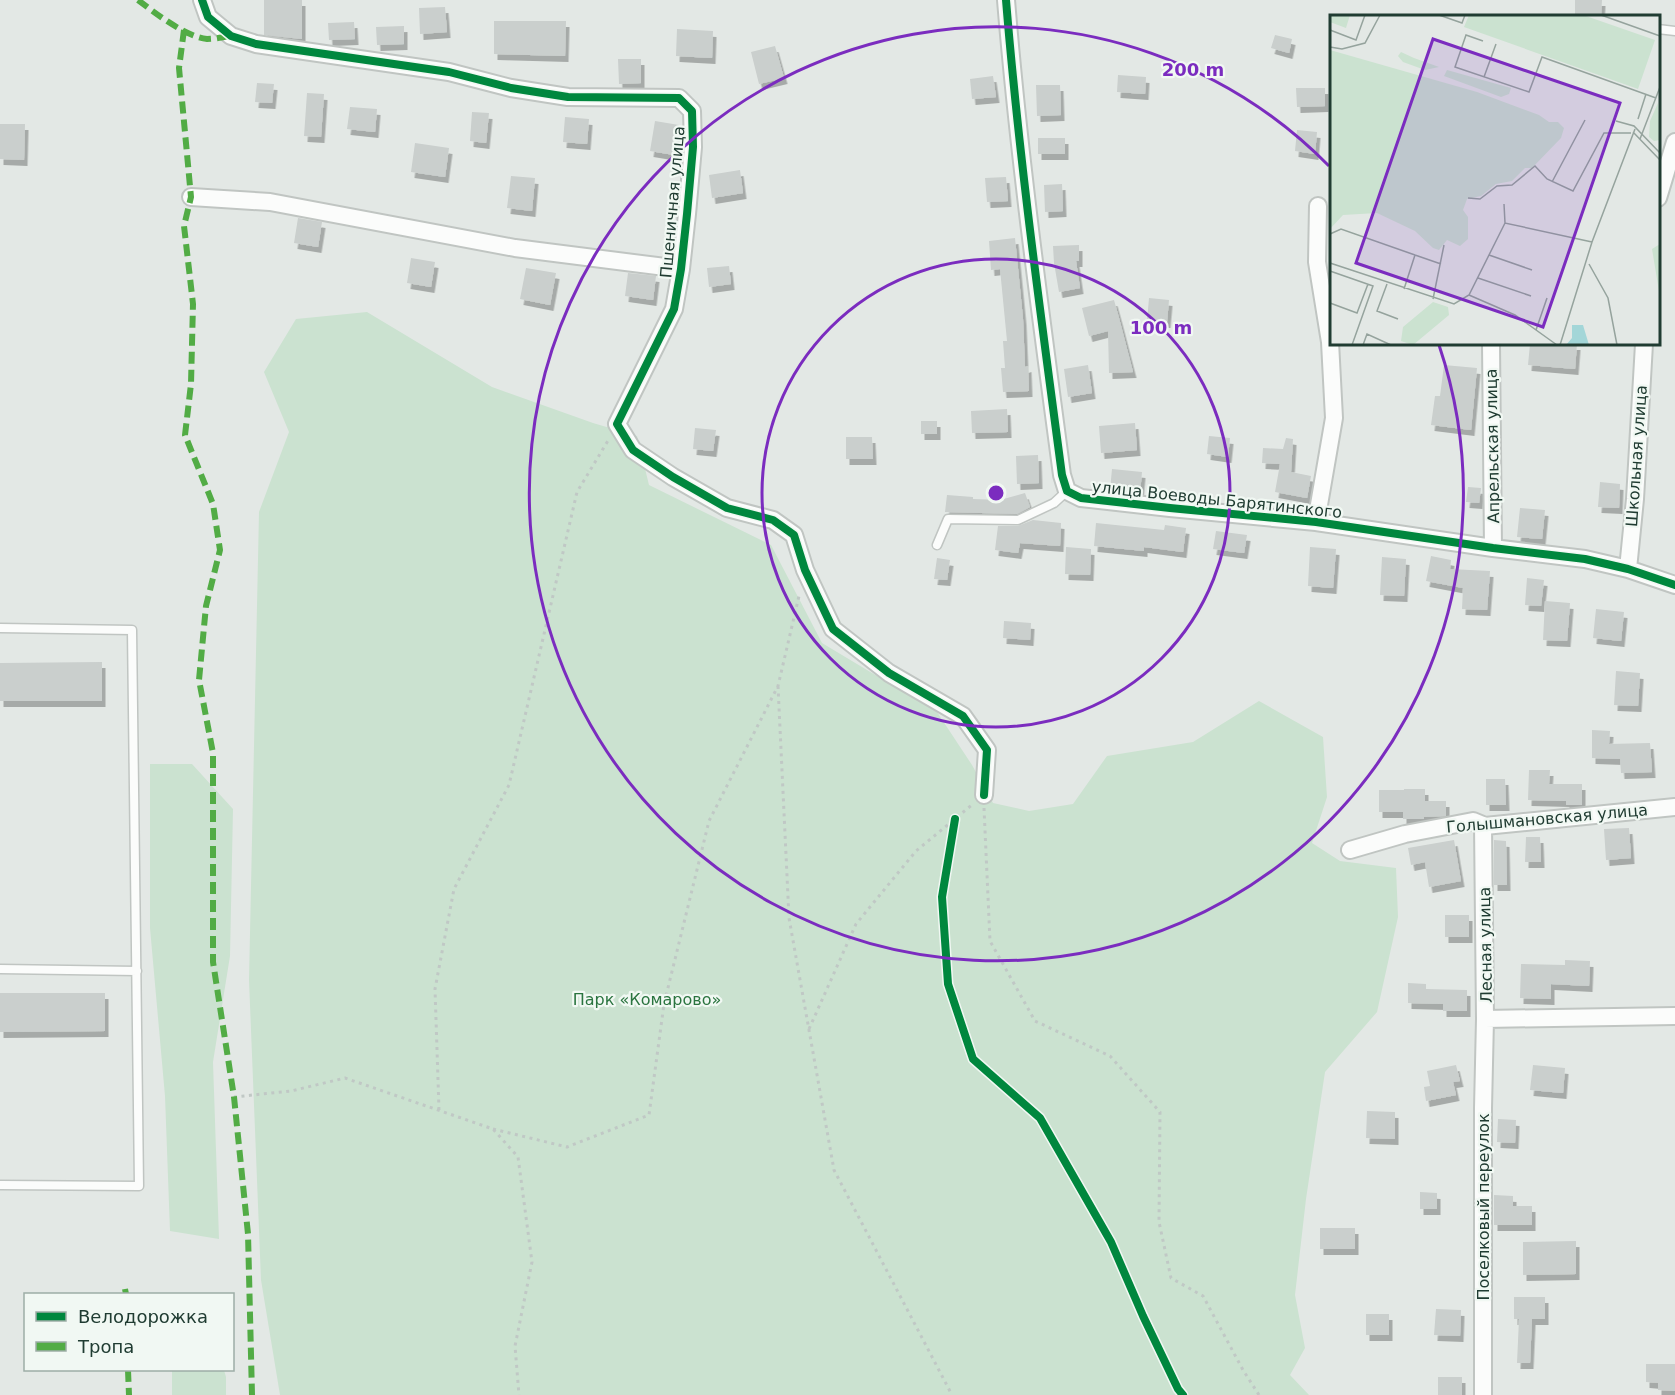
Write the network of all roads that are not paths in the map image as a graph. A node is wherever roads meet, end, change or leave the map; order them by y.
1 (202, 0) edge
2 (1006, 0) edge
3 (1660, 29) edge
4 (1675, 31) edge
5 (1675, 142) edge
6 (1660, 194) edge
7 (191, 197) dead end
8 (1318, 206) dead end
9 (681, 269) junction
10 (1330, 342) edge
11 (1330, 345) edge
12 (1491, 345) edge
13 (1644, 345) edge
14 (1067, 491) junction
15 (1316, 522) junction
16 (937, 546) dead end
17 (1493, 548) junction
18 (1628, 569) junction
19 (1675, 585) edge
20 (0, 628) edge
21 (984, 795) road end
22 (1675, 807) edge
23 (1483, 825) junction
24 (1350, 850) dead end
25 (0, 969) edge
26 (137, 971) junction
27 (1675, 1016) edge
28 (1485, 1019) junction
29 (0, 1185) edge
30 (1483, 1395) edge

1 - 9 street, Пшеничная улица
2 - 14 street, улица Воеводы Барятинского
3 - 4 lane
5 - 6 street
7 - 9 street, Пшеничная улица
8 - 10 street
9 - 21 street, Пшеничная улица
11 - 15 street
12 - 17 street, Апрельская улица
13 - 18 street, Школьная улица
14 - 15 street, улица Воеводы Барятинского
14 - 16 lane
15 - 17 street, улица Воеводы Барятинского
17 - 18 street, улица Воеводы Барятинского
18 - 19 street, улица Воеводы Барятинского
20 - 26 lane
22 - 23 street, Голышмановская улица
23 - 24 street, Голышмановская улица
23 - 28 street, Лесная улица
25 - 26 lane
26 - 29 lane
27 - 28 street, Лесная улица
28 - 30 street, Поселковый переулок

